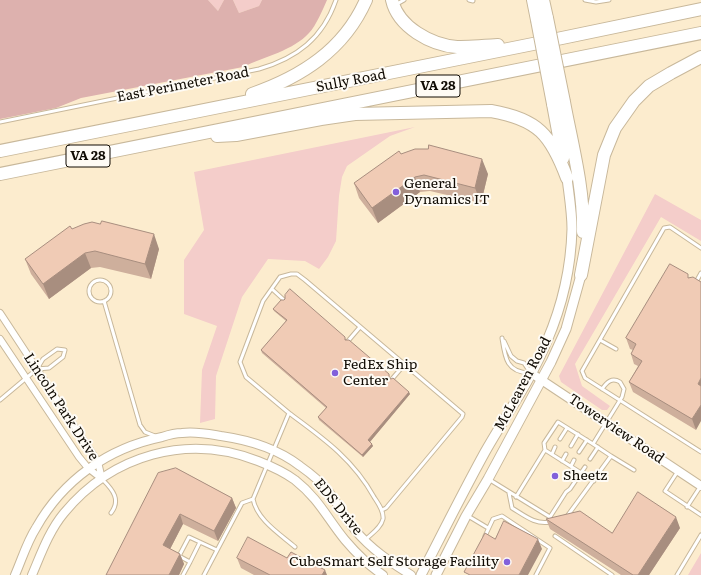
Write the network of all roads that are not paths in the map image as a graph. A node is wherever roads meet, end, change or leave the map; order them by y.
1 (336, 0) edge
2 (366, 0) edge
3 (469, 0) edge
4 (533, 0) edge
5 (543, 0) edge
6 (585, 0) edge
7 (609, 0) edge
8 (473, 1) dead end
9 (397, 2) edge
10 (701, 9) edge
11 (542, 19) junction
12 (701, 33) edge
13 (533, 44) junction
14 (701, 57) edge
15 (558, 103) junction
16 (212, 108) junction
17 (0, 122) edge
18 (176, 138) junction
19 (0, 151) edge
20 (0, 174) edge
21 (567, 178) junction
22 (701, 248) edge
23 (701, 274) edge
24 (581, 276) junction
25 (694, 286) edge
26 (272, 289) junction
27 (284, 300) edge
28 (104, 301) junction
29 (0, 313) edge
30 (360, 327) junction
31 (0, 339) edge
32 (600, 340) junction
33 (348, 341) edge
34 (616, 349) dead end
35 (404, 365) junction
36 (37, 369) junction
37 (531, 373) junction
38 (26, 378) junction
39 (392, 379) edge
40 (542, 380) junction
41 (602, 389) junction
42 (0, 400) edge
43 (620, 400) junction
44 (289, 413) junction
45 (606, 423) junction
46 (567, 428) junction
47 (578, 434) junction
48 (158, 438) junction
49 (560, 439) dead end
50 (587, 440) junction
51 (593, 444) junction
52 (571, 446) dead end
53 (556, 447) dead end
54 (598, 447) junction
55 (546, 450) junction
56 (273, 451) junction
57 (579, 452) dead end
58 (701, 452) edge
59 (552, 454) junction
60 (566, 454) dead end
61 (611, 456) junction
62 (590, 459) dead end
63 (574, 460) dead end
64 (562, 461) junction
65 (98, 462) junction
66 (267, 464) junction
67 (571, 466) junction
68 (584, 467) dead end
69 (88, 468) junction
70 (634, 470) dead end
71 (678, 470) junction
72 (581, 473) junction
73 (102, 479) junction
74 (488, 479) junction
75 (594, 481) junction
76 (701, 486) edge
77 (509, 493) junction
78 (516, 497) junction
79 (253, 499) junction
80 (687, 506) junction
81 (382, 510) junction
82 (110, 513) dead end
83 (701, 515) edge
84 (466, 516) junction
85 (550, 517) junction
86 (562, 518) edge
87 (557, 520) edge
88 (552, 522) junction
89 (488, 528) junction
90 (701, 534) edge
91 (555, 536) dead end
92 (364, 540) junction
93 (200, 542) junction
94 (482, 542) edge
95 (295, 547) dead end
96 (217, 550) junction
97 (190, 562) junction
98 (15, 575) edge
99 (32, 575) edge
100 (183, 575) edge
101 (204, 575) edge
102 (383, 575) edge
103 (411, 575) edge
104 (421, 575) edge
105 (436, 575) edge
106 (536, 575) edge
107 (612, 575) edge
108 (677, 575) edge

1 - 17 lane, East Perimeter Road
2 - 16 highway
3 - 8 lane
4 - 11 highway
5 - 11 highway
6 - 7 lane
9 - 13 highway
10 - 13 highway, Sully Road / VA 28
11 - 15 highway, bridge
12 - 18 highway, Sully Road / VA 28
13 - 16 highway, Sully Road / VA 28
14 - 24 highway
15 - 21 highway
15 - 24 highway
16 - 19 highway, Sully Road / VA 28
18 - 20 highway, Sully Road / VA 28
18 - 21 highway
21 - 37 main road, McLearen Road
22 - 32 lane
23 - 25 lane
24 - 40 main road, McLearen Road
26 - 27 lane
26 - 30 lane
26 - 44 lane
28 - 28 lane
28 - 48 lane
29 - 36 street, Lincoln Park Drive
30 - 33 lane
30 - 35 lane
31 - 38 street, Lincoln Park Drive
32 - 34 lane
32 - 41 lane
35 - 39 lane
35 - 81 lane
36 - 36 lane
36 - 38 lane
36 - 65 street, Lincoln Park Drive
37 - 37 lane
37 - 40 street, Towerview Road
37 - 104 main road, McLearen Road
38 - 42 lane
38 - 69 street, Lincoln Park Drive
40 - 45 street, Towerview Road
40 - 74 main road, McLearen Road
41 - 43 lane
41 - 43 lane
43 - 45 lane
43 - 58 lane
44 - 56 lane
44 - 81 lane
45 - 51 lane
45 - 71 street, Towerview Road
46 - 47 lane
46 - 49 lane
46 - 55 lane
47 - 50 lane
47 - 52 lane
48 - 56 street, EDS Drive
48 - 65 street, EDS Drive
50 - 51 lane
50 - 57 lane
51 - 54 lane
53 - 59 lane
54 - 61 lane
54 - 62 lane
55 - 59 lane
55 - 78 lane
56 - 66 lane
56 - 92 street, EDS Drive
59 - 64 lane
60 - 64 lane
61 - 70 lane
61 - 75 lane
63 - 67 lane
64 - 67 lane
65 - 69 street, EDS Drive
65 - 73 street, Lincoln Park Drive
66 - 73 street, EDS Drive
66 - 79 lane
66 - 102 street, EDS Drive
67 - 72 lane
68 - 72 lane
69 - 73 street, Lincoln Park Drive
69 - 98 street, EDS Drive
71 - 76 street, Towerview Road
71 - 80 lane
72 - 75 lane
72 - 85 lane
73 - 82 lane
73 - 99 street, EDS Drive
74 - 77 lane
74 - 84 main road, McLearen Road
75 - 86 lane
76 - 80 lane
77 - 78 lane
77 - 88 lane
78 - 85 lane
79 - 95 lane
79 - 96 lane
80 - 83 lane
81 - 92 lane
84 - 89 lane
84 - 105 main road, McLearen Road
85 - 88 lane
87 - 88 lane
89 - 94 lane
89 - 106 lane
90 - 108 lane
91 - 107 lane
92 - 103 street, EDS Drive
93 - 96 lane
93 - 97 lane
93 - 97 lane
96 - 101 lane
97 - 100 lane

